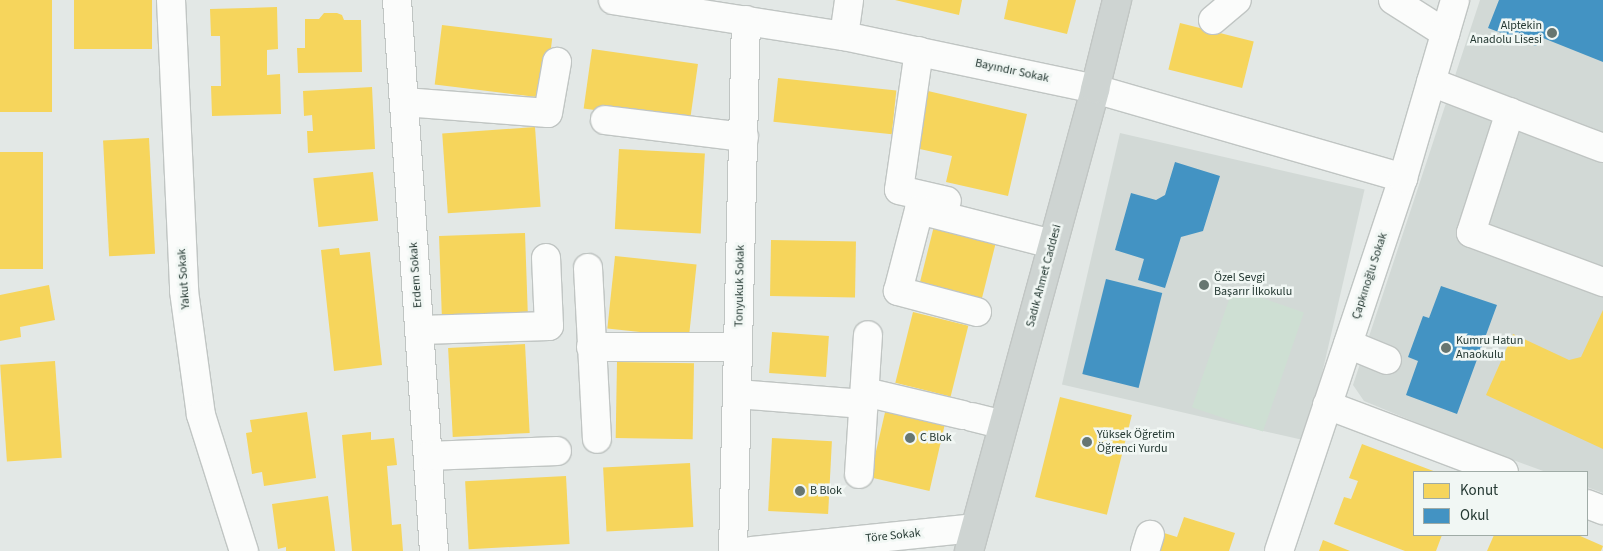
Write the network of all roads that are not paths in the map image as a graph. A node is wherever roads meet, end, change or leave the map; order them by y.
1 (171, 0) edge
2 (397, 0) edge
3 (614, 0) edge
4 (850, 0) edge
5 (1117, 0) edge
6 (1237, 0) edge
7 (1393, 0) edge
8 (1455, 0) edge
9 (746, 20) junction
10 (1213, 20) dead end
11 (1446, 33) junction
12 (844, 36) junction
13 (919, 51) junction
14 (557, 62) dead end
15 (1432, 82) junction
16 (1095, 89) junction
17 (404, 102) junction
18 (1510, 112) junction
19 (607, 129) dead end
20 (744, 142) junction
21 (1603, 148) edge
22 (1403, 178) junction
23 (1055, 236) junction
24 (546, 258) dead end
25 (588, 268) dead end
26 (1603, 282) edge
27 (977, 312) dead end
28 (420, 330) junction
29 (868, 335) dead end
30 (1348, 344) junction
31 (592, 348) junction
32 (738, 348) junction
33 (1387, 360) dead end
34 (737, 394) junction
35 (864, 398) junction
36 (1327, 405) junction
37 (1003, 425) junction
38 (597, 438) dead end
39 (557, 451) dead end
40 (428, 456) junction
41 (1501, 471) edge
42 (859, 474) dead end
43 (1588, 504) edge
44 (1603, 510) edge
45 (971, 539) edge
46 (244, 551) edge
47 (434, 551) edge
48 (734, 551) edge
49 (752, 551) edge
50 (1279, 551) edge

1 - 46 street, Yakut Sokak
2 - 17 street, Erdem Sokak
3 - 9 street, Bayındır Sokak
4 - 12 street
5 - 16 main road, Sadık Ahmet Caddesi
6 - 10 street
7 - 11 street
8 - 11 street, Çapkınoğlu Sokak
9 - 12 street, Bayındır Sokak
9 - 20 street, Tonyukuk Sokak
11 - 15 street, Çapkınoğlu Sokak
12 - 13 street, Bayındır Sokak
13 - 16 street, Bayındır Sokak
13 - 23 street
14 - 17 street
15 - 18 street
15 - 22 street, Çapkınoğlu Sokak
16 - 22 street, Bayındır Sokak
16 - 23 main road, Sadık Ahmet Caddesi
17 - 28 street, Erdem Sokak
18 - 21 street
18 - 26 street
19 - 20 street
20 - 32 street, Tonyukuk Sokak
22 - 30 street, Çapkınoğlu Sokak
23 - 27 street
23 - 37 main road, Sadık Ahmet Caddesi
24 - 28 street
25 - 31 street
28 - 40 street, Erdem Sokak
29 - 35 street
30 - 33 street
30 - 36 street, Çapkınoğlu Sokak
31 - 32 street
31 - 38 street
32 - 34 street, Tonyukuk Sokak
34 - 35 street
34 - 48 street, Tonyukuk Sokak
35 - 37 street
35 - 42 street
36 - 41 street
36 - 50 street, Çapkınoğlu Sokak
37 - 45 main road, Sadık Ahmet Caddesi
39 - 40 street
40 - 47 street, Erdem Sokak
43 - 44 street
45 - 49 street, Töre Sokak

